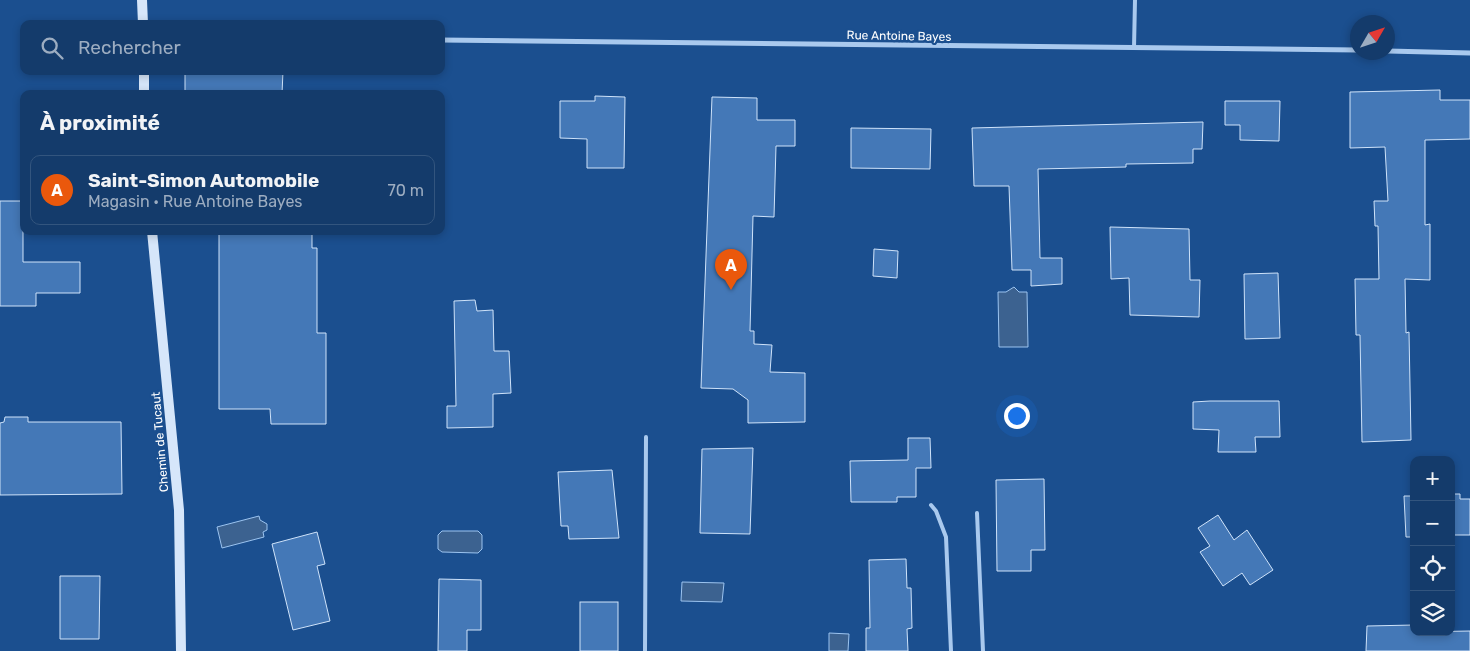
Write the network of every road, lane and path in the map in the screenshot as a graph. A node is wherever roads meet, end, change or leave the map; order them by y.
1 (142, 0) edge
2 (1135, 0) edge
3 (143, 20) edge
4 (445, 40) edge
5 (1134, 48) junction
6 (1350, 50) edge
7 (1395, 51) edge
8 (1470, 53) edge
9 (144, 75) edge
10 (144, 90) edge
11 (152, 235) edge
12 (646, 437) dead end
13 (931, 506) dead end
14 (976, 513) dead end
15 (182, 651) edge
16 (645, 651) edge
17 (951, 651) edge
18 (984, 651) edge

1 - 3 main road
2 - 5 lane
4 - 5 street, Rue Antoine Bayes
5 - 6 street, Rue Antoine Bayes
7 - 8 street
9 - 10 main road
11 - 15 main road, Chemin de Tucaut
12 - 16 lane
13 - 17 lane
14 - 18 lane

